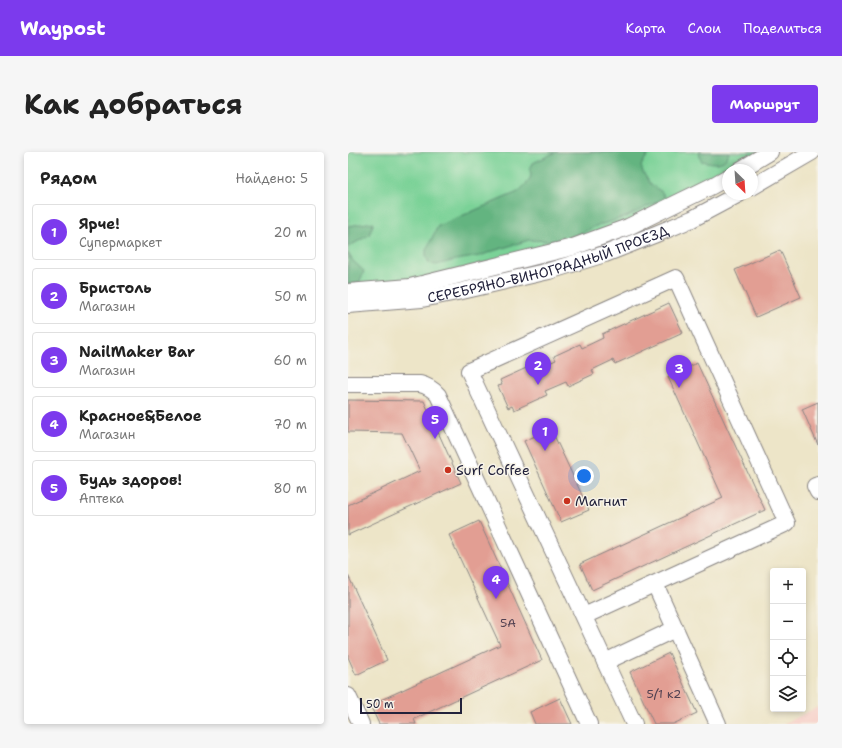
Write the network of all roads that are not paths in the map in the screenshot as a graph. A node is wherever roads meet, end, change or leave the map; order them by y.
1 (770, 152) edge
2 (812, 152) edge
3 (750, 164) edge
4 (722, 180) edge
5 (758, 183) edge
6 (728, 200) edge
7 (348, 292) edge
8 (348, 305) edge
9 (348, 384) edge
10 (818, 485) edge
11 (818, 492) edge
12 (655, 584) junction
13 (584, 616) junction
14 (675, 629) junction
15 (605, 662) junction
16 (348, 696) edge
17 (361, 724) edge
18 (589, 724) edge
19 (634, 724) edge
20 (718, 724) edge

1 - 3 street
2 - 5 street
4 - 7 street
6 - 8 street, СЕРЕБРЯНО-ВИНОГРАДНЫЙ ПРОЕЗД
9 - 18 street
10 - 11 street
12 - 13 street
12 - 13 street
12 - 14 street
13 - 15 street
14 - 15 street
14 - 20 street
15 - 19 street
16 - 17 street

